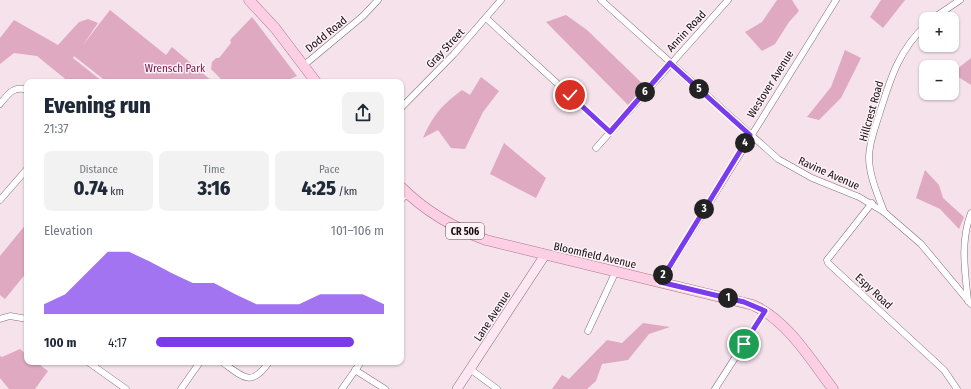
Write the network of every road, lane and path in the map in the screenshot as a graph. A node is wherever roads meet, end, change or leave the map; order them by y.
1 (249, 0) edge
2 (378, 0) edge
3 (501, 0) edge
4 (601, 0) edge
5 (728, 0) edge
6 (836, 0) edge
7 (960, 0) edge
8 (942, 12) edge
9 (486, 18) junction
10 (919, 33) edge
11 (670, 63) junction
12 (303, 66) junction
13 (314, 79) edge
14 (24, 89) edge
15 (0, 104) edge
16 (404, 105) edge
17 (610, 132) junction
18 (750, 135) junction
19 (596, 148) dead end
20 (24, 172) edge
21 (404, 194) edge
22 (0, 200) edge
23 (872, 203) junction
24 (884, 212) junction
25 (971, 213) edge
26 (545, 255) junction
27 (616, 272) junction
28 (660, 282) junction
29 (970, 302) edge
30 (765, 311) junction
31 (24, 318) edge
32 (0, 319) edge
33 (588, 331) dead end
34 (92, 365) edge
35 (198, 365) edge
36 (226, 365) edge
37 (267, 365) edge
38 (359, 365) edge
39 (470, 369) junction
40 (355, 370) junction
41 (126, 389) edge
42 (181, 389) edge
43 (342, 389) edge
44 (385, 389) edge
45 (457, 389) edge
46 (498, 389) edge
47 (715, 389) edge
48 (833, 389) edge
49 (957, 389) edge

1 - 12 main road
2 - 12 street, Dodd Road
3 - 9 street, Gray Street
4 - 11 street, Ravine Avenue
5 - 11 street, Annin Road
6 - 18 street, Westover Avenue
7 - 8 street
9 - 16 street, Gray Street
9 - 17 street
10 - 24 street, Hillcrest Road
11 - 17 street, Annin Road
11 - 18 street, Ravine Avenue
12 - 13 main road
14 - 15 street
17 - 19 street, Annin Road
18 - 23 street, Ravine Avenue
18 - 28 street, Westover Avenue
20 - 22 street
21 - 26 main road, Bloomfield Avenue / CR 506
23 - 24 street, Ravine Avenue
23 - 49 street, Espy Road
24 - 29 street, Ravine Avenue
25 - 29 street
26 - 27 main road, Bloomfield Avenue / CR 506
26 - 39 street, Lane Avenue
27 - 28 main road, Bloomfield Avenue / CR 506
27 - 33 street
28 - 30 main road, Bloomfield Avenue / CR 506
30 - 47 street
30 - 48 main road, Bloomfield Avenue / CR 506
31 - 32 street
34 - 41 street
35 - 42 street
36 - 37 street
38 - 40 street
39 - 45 street, Lane Avenue
39 - 46 street
40 - 43 street
40 - 44 street

